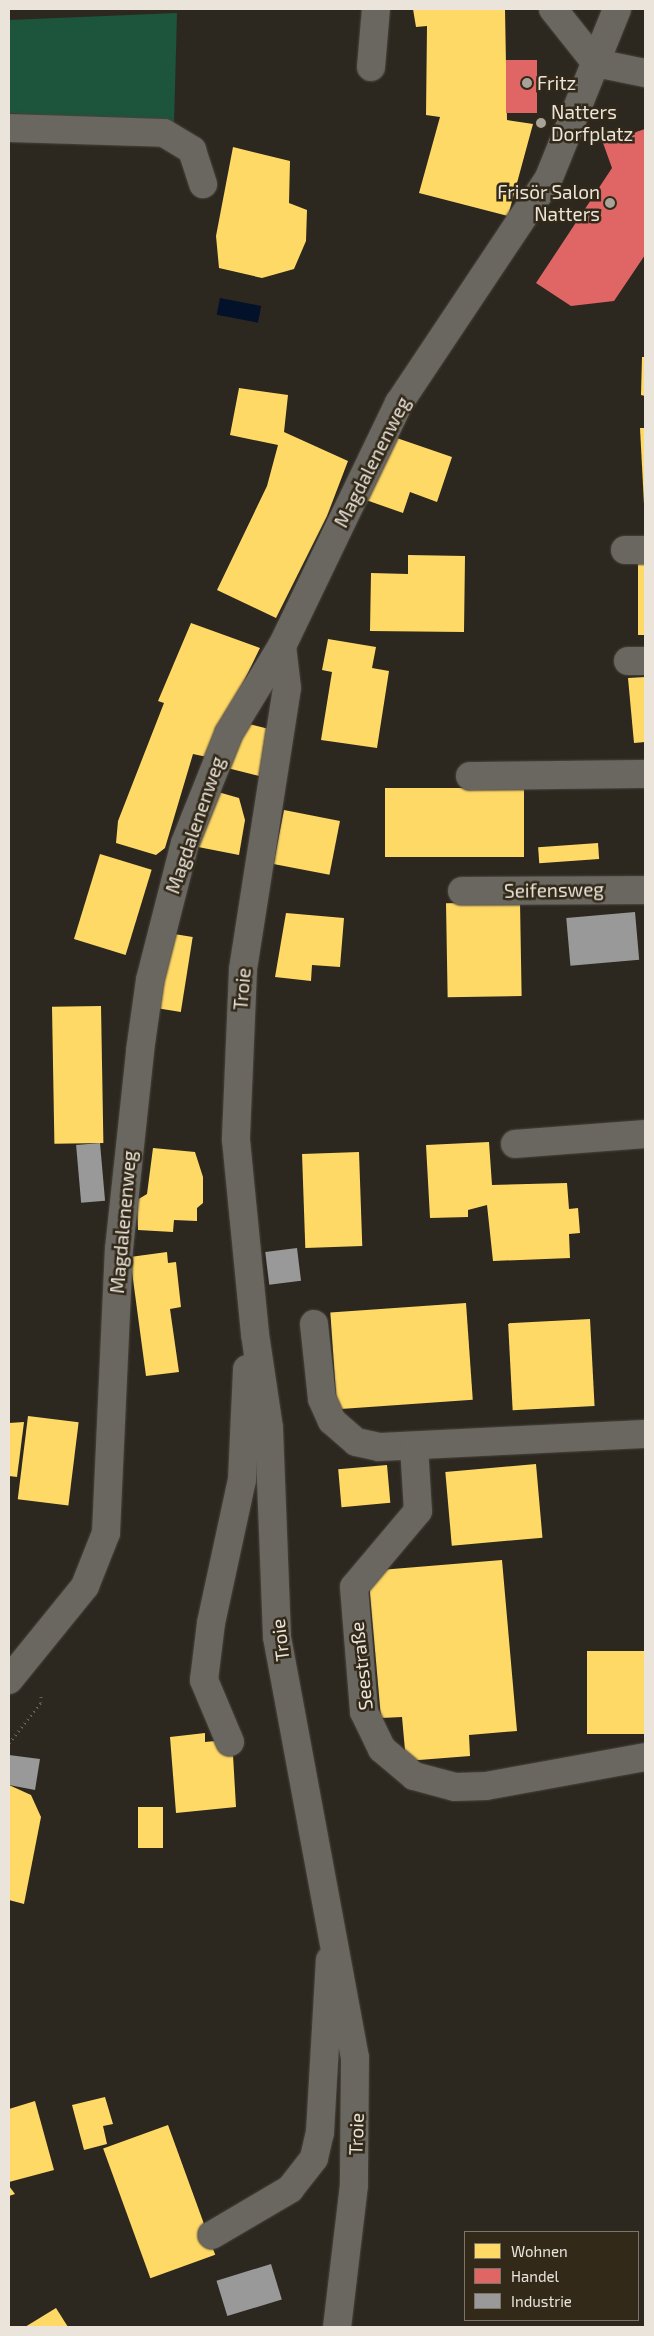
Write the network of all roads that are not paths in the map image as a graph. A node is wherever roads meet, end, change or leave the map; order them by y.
1 (376, 9) edge
2 (553, 9) edge
3 (617, 9) edge
4 (596, 63) junction
5 (371, 67) dead end
6 (645, 73) edge
7 (9, 128) edge
8 (203, 184) dead end
9 (282, 646) junction
10 (645, 774) edge
11 (470, 776) dead end
12 (645, 890) edge
13 (462, 891) dead end
14 (645, 1134) edge
15 (515, 1144) dead end
16 (314, 1324) dead end
17 (255, 1334) junction
18 (645, 1434) edge
19 (414, 1446) junction
20 (9, 1680) edge
21 (230, 1742) dead end
22 (645, 1757) edge
23 (335, 1942) junction
24 (212, 2235) dead end
25 (337, 2327) edge

1 - 5 street
2 - 4 street
3 - 4 street, Magdalenenweg
4 - 6 street
4 - 9 street, Magdalenenweg
7 - 8 street
9 - 17 street, Troie
9 - 20 street, Magdalenenweg
10 - 11 street
12 - 13 street, Seifensweg
14 - 15 street
16 - 19 street
17 - 21 street, Troie
17 - 23 street, Troie
18 - 19 street
19 - 22 street, Seestraße
23 - 24 street, Troie
23 - 25 street, Troie

